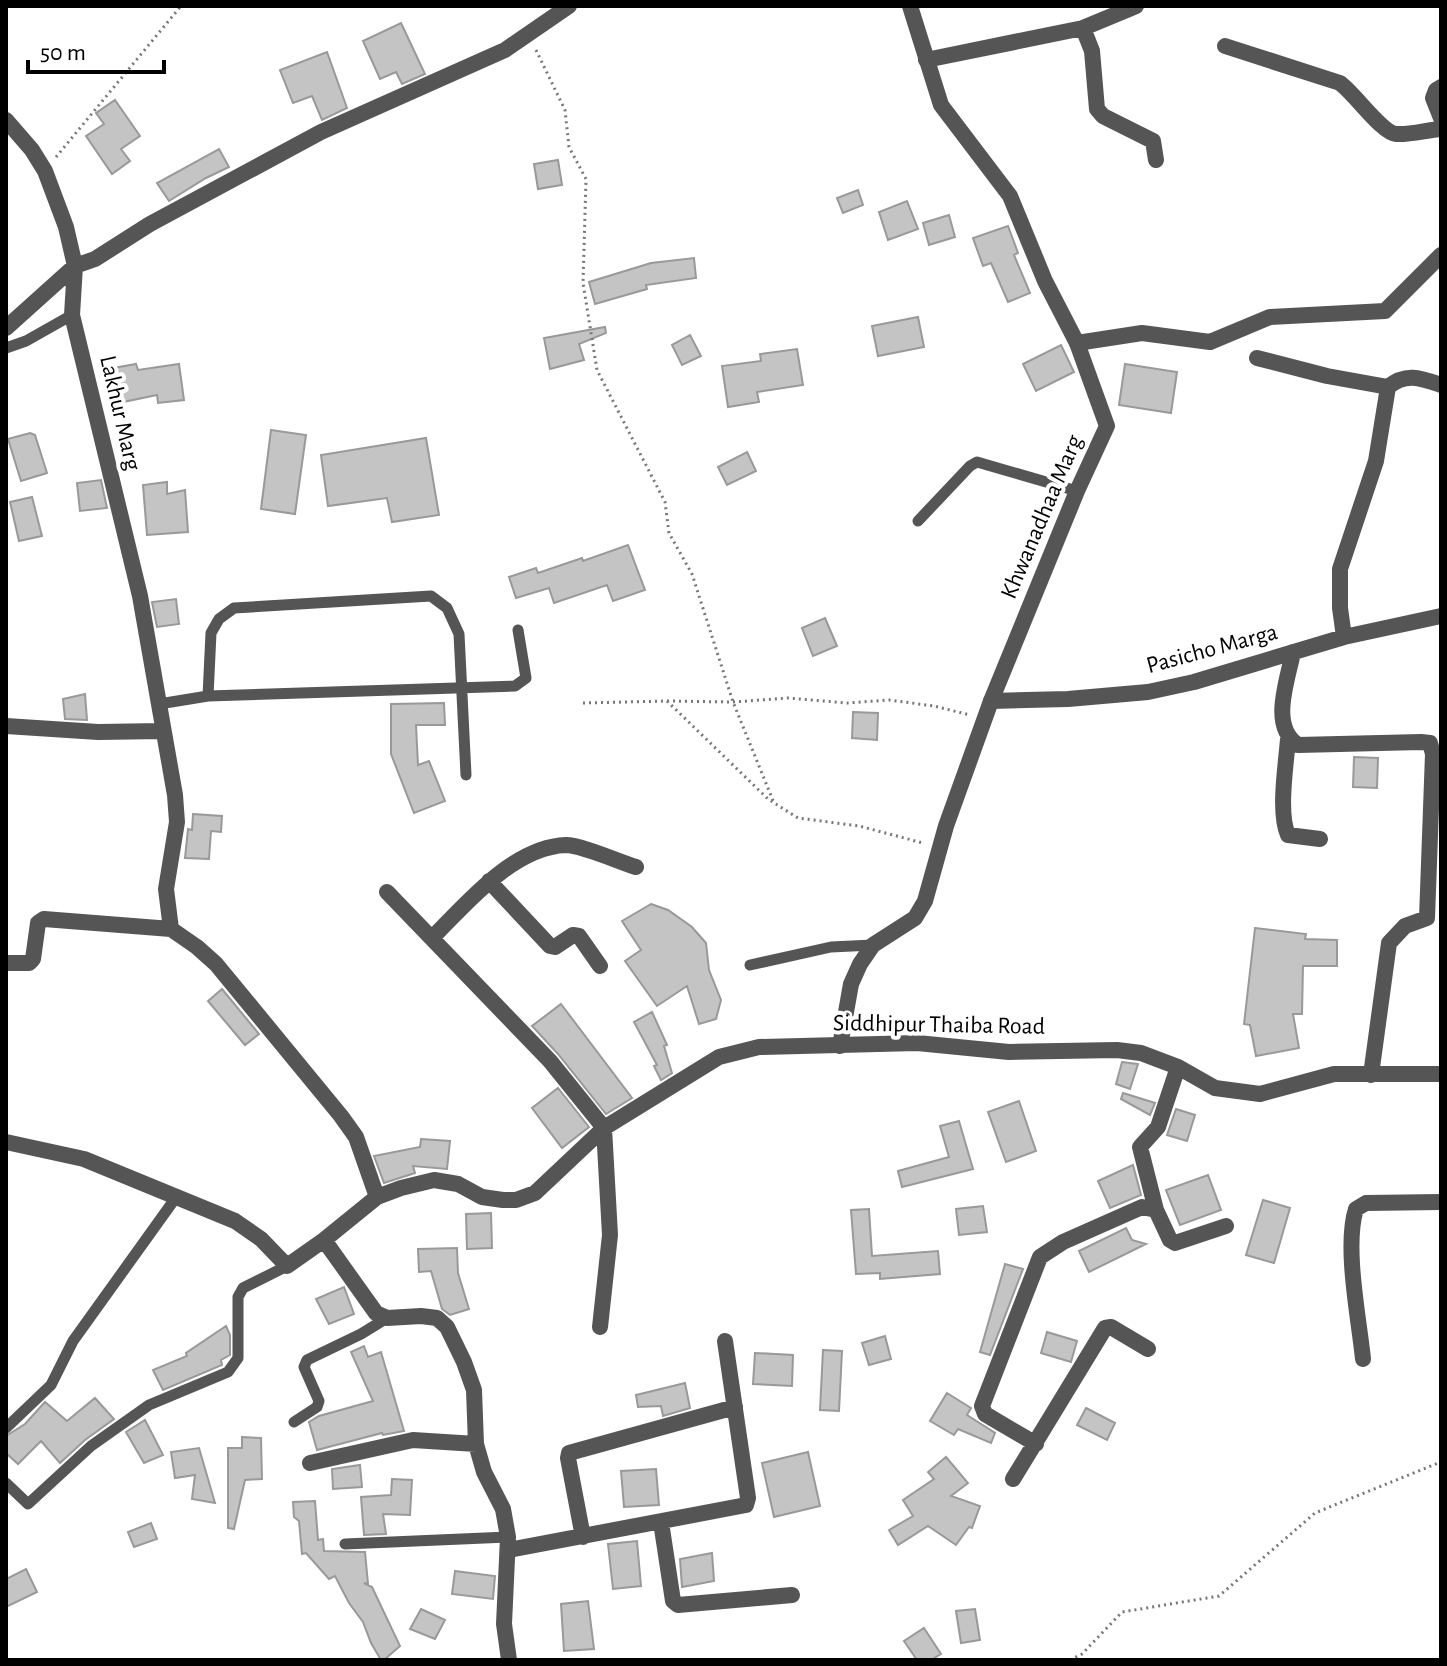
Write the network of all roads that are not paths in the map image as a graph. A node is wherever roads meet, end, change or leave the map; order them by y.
1 (569, 6) edge
2 (910, 6) edge
3 (1136, 6) edge
4 (1083, 28) junction
5 (1225, 46) dead end
6 (926, 60) junction
7 (1441, 87) edge
8 (1441, 118) edge
9 (6, 120) edge
10 (1441, 129) edge
11 (1156, 160) dead end
12 (1441, 255) edge
13 (75, 266) junction
14 (72, 315) junction
15 (6, 328) edge
16 (1077, 343) junction
17 (6, 348) edge
18 (1257, 358) dead end
19 (1441, 385) edge
20 (1388, 387) junction
21 (1077, 491) junction
22 (918, 521) dead end
23 (1441, 616) edge
24 (518, 630) dead end
25 (1344, 637) junction
26 (1293, 652) junction
27 (460, 687) junction
28 (208, 696) junction
29 (991, 701) junction
30 (159, 704) junction
31 (6, 726) edge
32 (163, 731) junction
33 (1288, 739) junction
34 (466, 775) dead end
35 (1320, 839) dead end
36 (636, 867) dead end
37 (489, 881) junction
38 (387, 892) dead end
39 (171, 929) junction
40 (432, 938) junction
41 (873, 945) junction
42 (6, 963) edge
43 (750, 965) dead end
44 (600, 966) dead end
45 (840, 1046) junction
46 (1178, 1067) junction
47 (1441, 1074) edge
48 (1371, 1075) junction
49 (604, 1128) junction
50 (6, 1142) edge
51 (177, 1196) junction
52 (377, 1197) junction
53 (1441, 1202) edge
54 (1156, 1210) junction
55 (1226, 1226) dead end
56 (324, 1240) junction
57 (287, 1266) junction
58 (387, 1318) junction
59 (600, 1327) dead end
60 (725, 1341) dead end
61 (1148, 1349) dead end
62 (1363, 1359) dead end
63 (735, 1407) junction
64 (294, 1422) dead end
65 (6, 1428) edge
66 (476, 1444) junction
67 (1036, 1444) junction
68 (310, 1463) dead end
69 (1013, 1479) dead end
70 (6, 1483) edge
71 (661, 1522) junction
72 (583, 1537) junction
73 (345, 1544) dead end
74 (509, 1544) junction
75 (792, 1595) dead end
76 (509, 1660) edge

1 - 13 street
2 - 6 street, Khwanadhaa Marg
3 - 4 street
4 - 6 street
4 - 11 street
5 - 10 street
6 - 16 street, Khwanadhaa Marg
7 - 8 street
9 - 13 street, Lakhur Marg
12 - 16 street
13 - 14 street, Lakhur Marg
13 - 15 street
14 - 17 lane
14 - 30 street, Lakhur Marg
16 - 21 street, Khwanadhaa Marg
18 - 20 street
19 - 20 street
20 - 25 street
21 - 22 lane
21 - 29 street, Khwanadhaa Marg
23 - 25 street, Pasicho Marga
24 - 27 lane
25 - 26 street, Pasicho Marga
26 - 29 street, Pasicho Marga
26 - 33 street
27 - 28 lane
27 - 28 lane
27 - 34 lane
28 - 30 lane
29 - 41 street, Khwanadhaa Marg
30 - 32 street, Lakhur Marg
31 - 32 street
32 - 39 street, Lakhur Marg
33 - 35 street
33 - 48 street
36 - 37 street
37 - 40 street
37 - 44 street
38 - 40 street
39 - 42 street
39 - 52 street
40 - 49 street
41 - 43 lane
41 - 45 street, Khwanadhaa Marg
45 - 46 street, Siddhipur Thaiba Road
45 - 49 street, Siddhipur Thaiba Road
46 - 48 street, Siddhipur Thaiba Road
46 - 54 street
47 - 48 street, Siddhipur Thaiba Road
49 - 52 street, Siddhipur Thaiba Road
49 - 59 street
50 - 51 street
51 - 57 street
51 - 65 lane
52 - 56 street, Siddhipur Thaiba Road
53 - 62 street
54 - 55 street
54 - 67 street
56 - 57 street, Siddhipur Thaiba Road
56 - 58 street
57 - 70 lane
58 - 64 lane
58 - 66 street
60 - 63 street
61 - 67 street
63 - 71 street
63 - 72 street
66 - 68 street
66 - 74 street
67 - 69 street
71 - 72 street
71 - 75 street
72 - 74 street
73 - 74 lane
74 - 76 street

